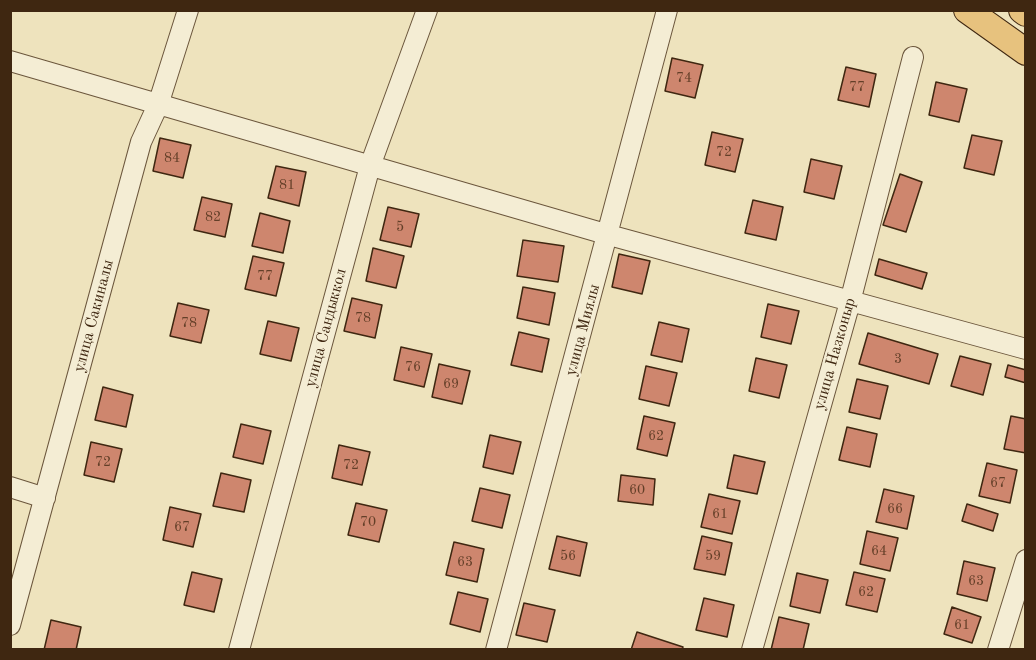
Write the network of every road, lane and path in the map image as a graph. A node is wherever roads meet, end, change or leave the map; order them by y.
1 (188, 10) edge
2 (427, 10) edge
3 (667, 10) edge
4 (967, 10) edge
5 (1026, 51) edge
6 (913, 57) dead end
7 (10, 61) edge
8 (158, 105) junction
9 (370, 166) junction
10 (609, 235) junction
11 (850, 302) junction
12 (1026, 349) edge
13 (10, 488) edge
14 (45, 498) junction
15 (1026, 560) edge
16 (10, 625) edge
17 (239, 650) edge
18 (496, 650) edge
19 (752, 650) edge
20 (998, 650) edge

1 - 8 street, улица Сакиналы
2 - 9 street, улица Сандыккол
3 - 10 street, улица Миялы
4 - 5 main road
6 - 11 street, улица Назконыр
7 - 8 street
8 - 9 street
8 - 14 street, улица Сакиналы
9 - 10 street
9 - 17 street, улица Сандыккол
10 - 11 street
10 - 18 street, улица Миялы
11 - 12 street
11 - 19 street, улица Назконыр
13 - 14 street
14 - 16 street, улица Сакиналы
15 - 20 street

